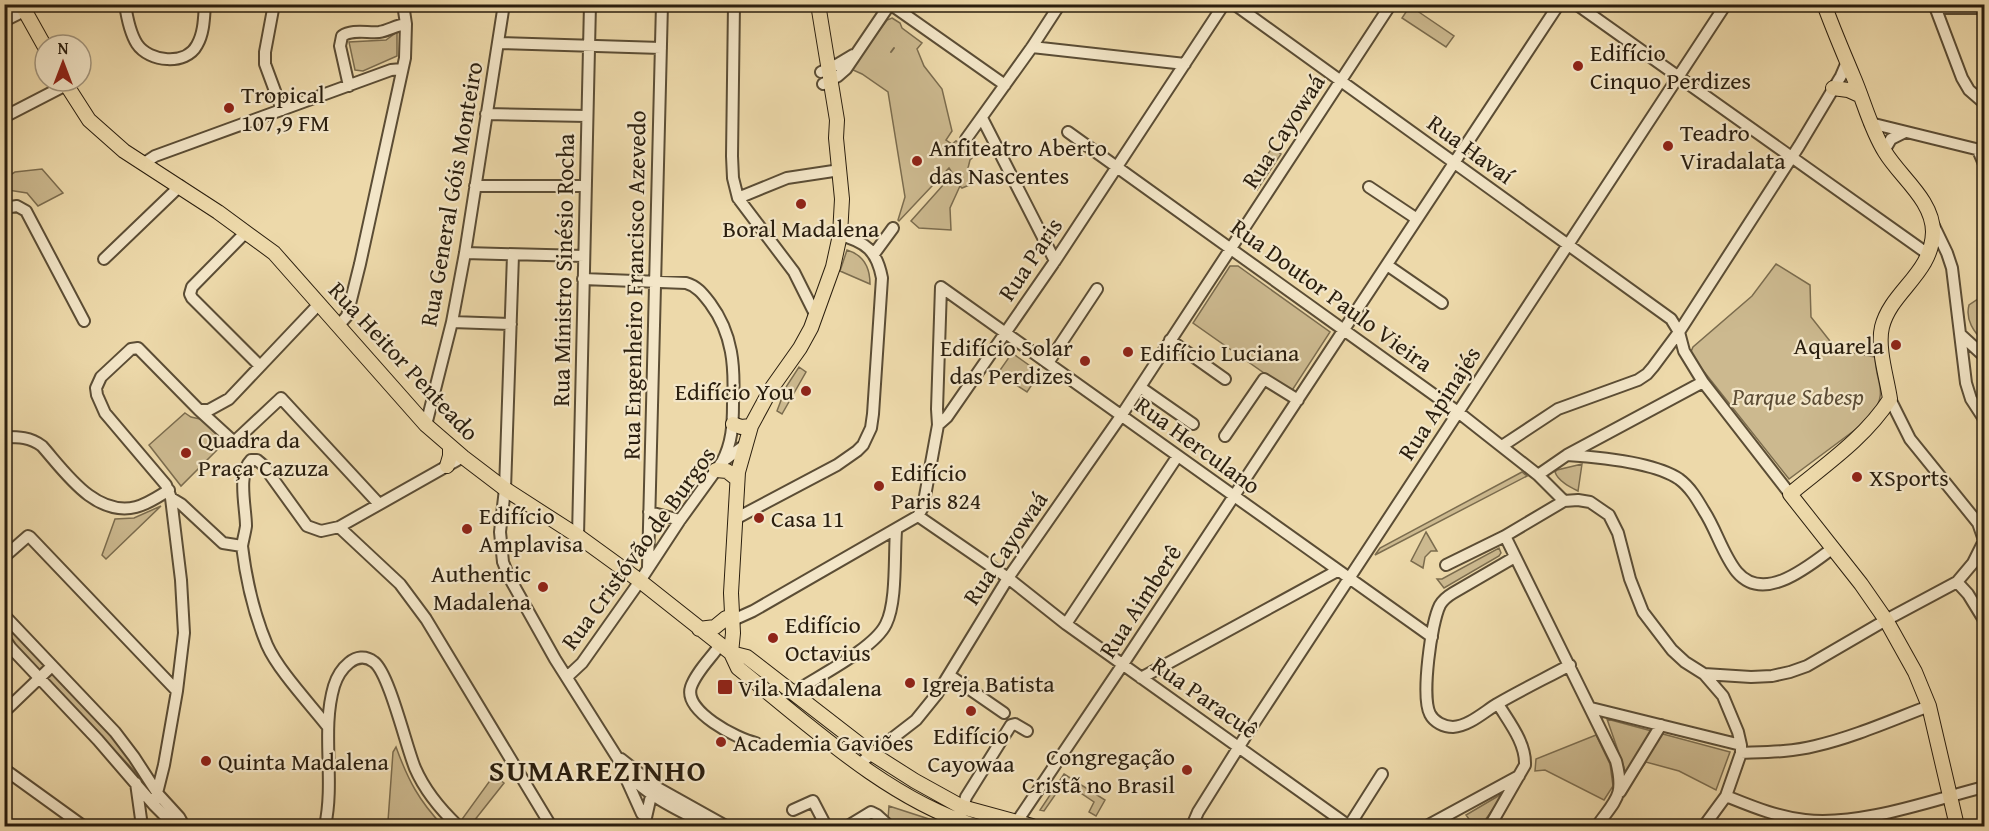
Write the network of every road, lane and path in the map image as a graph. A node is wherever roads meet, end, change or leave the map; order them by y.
1 (125, 4) edge
2 (205, 4) edge
3 (274, 4) edge
4 (403, 4) edge
5 (504, 4) edge
6 (590, 4) edge
7 (662, 4) edge
8 (734, 4) edge
9 (809, 4) edge
10 (818, 4) edge
11 (890, 4) edge
12 (1060, 4) edge
13 (1224, 4) edge
14 (1234, 4) edge
15 (1377, 4) edge
16 (1559, 4) edge
17 (1576, 4) edge
18 (1726, 4) edge
19 (1824, 4) edge
20 (1935, 6) edge
21 (22, 8) edge
22 (1389, 8) edge
23 (1984, 8) edge
24 (4, 21) edge
25 (406, 24) junction
26 (37, 33) edge
27 (498, 43) junction
28 (589, 46) junction
29 (1032, 46) junction
30 (661, 48) junction
31 (1846, 62) junction
32 (1185, 64) junction
33 (402, 69) junction
34 (826, 76) junction
35 (1677, 78) junction
36 (1341, 81) junction
37 (349, 86) junction
38 (1005, 86) junction
39 (1833, 88) junction
40 (47, 93) edge
41 (72, 93) edge
42 (1859, 95) junction
43 (1984, 103) edge
44 (282, 110) junction
45 (486, 114) junction
46 (587, 116) junction
47 (4, 117) edge
48 (982, 118) junction
49 (1870, 123) junction
50 (1068, 132) dead end
51 (1906, 132) junction
52 (966, 139) dead end
53 (1981, 150) edge
54 (1884, 151) junction
55 (1791, 158) junction
56 (1454, 163) junction
57 (142, 164) junction
58 (1984, 164) edge
59 (1117, 167) junction
60 (840, 170) junction
61 (180, 186) junction
62 (475, 186) junction
63 (586, 186) junction
64 (1369, 187) dead end
65 (738, 198) junction
66 (4, 208) edge
67 (1417, 219) junction
68 (1932, 223) junction
69 (893, 228) dead end
70 (246, 232) junction
71 (840, 235) junction
72 (1568, 244) junction
73 (1230, 249) junction
74 (465, 253) junction
75 (874, 254) junction
76 (1928, 254) junction
77 (513, 255) junction
78 (584, 256) junction
79 (104, 259) dead end
80 (1055, 261) junction
81 (1387, 265) junction
82 (584, 279) junction
83 (655, 280) junction
84 (1097, 289) dead end
85 (1442, 303) dead end
86 (319, 304) junction
87 (816, 316) junction
88 (84, 321) dead end
89 (452, 322) junction
90 (511, 324) junction
91 (338, 326) junction
92 (1344, 331) junction
93 (1679, 332) junction
94 (1006, 333) junction
95 (1961, 335) junction
96 (1170, 339) junction
97 (1984, 356) edge
98 (1048, 363) junction
99 (259, 365) junction
100 (1226, 379) dead end
101 (1703, 382) junction
102 (1140, 387) junction
103 (1890, 399) junction
104 (1298, 400) junction
105 (199, 410) junction
106 (1458, 412) junction
107 (1121, 416) junction
108 (1984, 419) edge
109 (733, 424) junction
110 (1193, 424) dead end
111 (426, 425) junction
112 (938, 425) junction
113 (751, 426) junction
114 (1225, 436) dead end
115 (4, 437) edge
116 (745, 445) junction
117 (450, 446) junction
118 (1502, 446) junction
119 (1567, 454) junction
120 (463, 457) junction
121 (1177, 457) junction
122 (447, 466) junction
123 (719, 466) junction
124 (1538, 475) junction
125 (737, 478) junction
126 (505, 489) junction
127 (170, 494) junction
128 (1790, 494) junction
129 (1234, 497) junction
130 (1564, 501) junction
131 (379, 504) junction
132 (650, 512) junction
133 (918, 516) junction
134 (735, 519) junction
135 (680, 520) junction
136 (339, 527) junction
137 (896, 531) junction
138 (578, 536) junction
139 (1504, 536) junction
140 (1984, 541) edge
141 (242, 546) junction
142 (1833, 548) junction
143 (4, 557) edge
144 (1515, 557) junction
145 (1446, 565) dead end
146 (648, 567) junction
147 (1337, 571) junction
148 (1008, 578) junction
149 (1348, 579) junction
150 (640, 581) junction
151 (1957, 582) junction
152 (4, 615) edge
153 (730, 619) junction
154 (1886, 620) junction
155 (1984, 620) edge
156 (1066, 624) junction
157 (699, 629) junction
158 (1432, 637) junction
159 (4, 638) edge
160 (725, 649) junction
161 (555, 659) junction
162 (582, 663) junction
163 (1124, 664) junction
164 (1570, 665) junction
165 (52, 666) junction
166 (1704, 674) junction
167 (949, 675) junction
168 (567, 677) junction
169 (1141, 678) junction
170 (39, 679) junction
171 (177, 691) junction
172 (576, 692) junction
173 (793, 693) junction
174 (1498, 704) junction
175 (1929, 706) junction
176 (1591, 708) junction
177 (4, 711) edge
178 (1004, 713) dead end
179 (1661, 725) junction
180 (328, 727) junction
181 (1027, 731) dead end
182 (756, 743) dead end
183 (1239, 747) junction
184 (1741, 749) junction
185 (871, 753) junction
186 (618, 757) junction
187 (859, 764) junction
188 (4, 770) edge
189 (1383, 774) dead end
190 (1520, 776) junction
191 (136, 783) junction
192 (1984, 787) edge
193 (651, 789) junction
194 (153, 790) junction
195 (1620, 792) junction
196 (1726, 796) junction
197 (1951, 796) junction
198 (673, 808) junction
199 (793, 810) dead end
200 (141, 819) dead end
201 (645, 820) edge
202 (956, 820) edge
203 (1017, 823) junction
204 (177, 824) edge
205 (83, 826) edge
206 (325, 826) edge
207 (458, 826) edge
208 (550, 826) edge
209 (710, 826) edge
210 (726, 826) edge
211 (826, 826) edge
212 (848, 826) edge
213 (889, 826) edge
214 (975, 826) edge
215 (1032, 826) edge
216 (1192, 826) edge
217 (1349, 826) edge
218 (1427, 826) edge
219 (1490, 826) edge
220 (1597, 826) edge
221 (1704, 826) edge
222 (1957, 826) edge

1 - 2 street
3 - 44 street
4 - 25 street
5 - 27 street, Rua General Góis Monteiro
6 - 28 street, Rua Ministro Sinésio Rocha
7 - 30 street, Rua Engenheiro Francisco Azevedo
8 - 65 street
9 - 34 main road
10 - 34 main road
11 - 34 street
11 - 38 street
12 - 29 street
13 - 32 street, Rua Paris
14 - 36 street, Rua Havaí
15 - 22 street
16 - 56 street, Rua Aimberê
17 - 35 street
18 - 35 street, Rua Apinajés
19 - 31 main road
20 - 23 street
20 - 43 street
21 - 24 street
21 - 26 main road
22 - 36 street, Rua Cayowaá
25 - 33 street
25 - 37 street
27 - 28 street
27 - 45 street, Rua General Góis Monteiro
28 - 30 street
28 - 46 street, Rua Ministro Sinésio Rocha
29 - 32 street
29 - 38 street
30 - 83 street, Rua Engenheiro Francisco Azevedo
31 - 39 street
31 - 42 main road
32 - 59 street, Rua Paris
33 - 37 street
33 - 91 street
34 - 60 main road
35 - 55 street
35 - 72 street, Rua Apinajés
36 - 56 street, Rua Havaí
36 - 73 street, Rua Cayowaá
37 - 44 street
38 - 48 street
39 - 42 main road
39 - 55 street
40 - 47 street
41 - 57 main road, Rua Heitor Penteado
42 - 49 main road
44 - 57 street
45 - 46 street
45 - 62 street, Rua General Góis Monteiro
46 - 63 street, Rua Ministro Sinésio Rocha
48 - 52 street
48 - 80 street
49 - 51 street
49 - 54 main road
50 - 59 street, Rua Doutor Paulo Vieira
51 - 53 street
51 - 54 street
53 - 58 street
54 - 68 main road
55 - 76 street
55 - 93 street
56 - 67 street, Rua Aimberê
56 - 72 street, Rua Havaí
57 - 61 main road, Rua Heitor Penteado
59 - 73 street, Rua Doutor Paulo Vieira
59 - 80 street, Rua Paris
60 - 65 street
60 - 71 main road
61 - 70 main road, Rua Heitor Penteado
61 - 79 street
62 - 63 street
62 - 74 street, Rua General Góis Monteiro
63 - 78 street, Rua Ministro Sinésio Rocha
64 - 67 street
65 - 87 street
66 - 88 street
67 - 81 street, Rua Aimberê
68 - 76 main road
68 - 95 street
69 - 75 street
70 - 86 main road, Rua Heitor Penteado
70 - 99 street
71 - 75 street
71 - 87 main road
72 - 93 street, Rua Havaí
72 - 106 street, Rua Apinajés
73 - 92 street, Rua Doutor Paulo Vieira
73 - 96 street, Rua Cayowaá
74 - 77 street
74 - 89 street, Rua General Góis Monteiro
75 - 134 street
76 - 103 main road
77 - 78 street
77 - 90 street
78 - 82 street, Rua Ministro Sinésio Rocha
80 - 94 street, Rua Paris
81 - 85 street
81 - 92 street, Rua Aimberê
82 - 83 street
82 - 138 street, Rua Ministro Sinésio Rocha
83 - 109 street
83 - 132 street, Rua Engenheiro Francisco Azevedo
84 - 98 street
86 - 91 main road, Rua Heitor Penteado
86 - 99 street
87 - 113 main road
89 - 90 street
89 - 111 street, Rua General Góis Monteiro
90 - 126 street
91 - 111 main road, Rua Heitor Penteado
92 - 104 street, Rua Aimberê
92 - 106 street, Rua Doutor Paulo Vieira
93 - 101 street
93 - 118 street
94 - 98 street, Rua Herculano
94 - 112 street, Rua Paris
94 - 112 street, Rua Herculano
95 - 97 street
95 - 108 street
96 - 100 street
96 - 102 street, Rua Cayowaá
98 - 107 street, Rua Herculano
99 - 105 street
101 - 119 street
101 - 128 street
102 - 107 street, Rua Cayowaá
102 - 110 street
103 - 128 main road
103 - 140 street
104 - 114 street
104 - 129 street, Rua Aimberê
105 - 127 street
105 - 131 street
106 - 118 street, Rua Doutor Paulo Vieira
106 - 149 street, Rua Apinajés
107 - 121 street, Rua Herculano
107 - 148 street, Rua Cayowaá
109 - 113 main road
109 - 123 street
111 - 117 main road, Rua Heitor Penteado
112 - 133 street
113 - 116 main road
115 - 127 street
116 - 123 street, Rua Cristóvão de Burgos
116 - 125 main road
117 - 120 main road, Rua Heitor Penteado
117 - 122 main road
118 - 124 street, Rua Doutor Paulo Vieira
119 - 124 street
119 - 142 street
120 - 122 street
120 - 126 main road, Rua Heitor Penteado
121 - 129 street, Rua Herculano
121 - 156 street
122 - 131 street
123 - 125 main road
123 - 135 street, Rua Cristóvão de Burgos
124 - 130 street, Rua Doutor Paulo Vieira
125 - 134 main road
126 - 138 main road, Rua Heitor Penteado
126 - 161 street
127 - 141 street
127 - 171 street
128 - 142 main road
129 - 147 street, Rua Herculano
129 - 163 street, Rua Aimberê
130 - 139 street
130 - 166 street
131 - 136 street
132 - 135 street
132 - 146 street, Rua Engenheiro Francisco Azevedo
133 - 137 street
133 - 148 street, Rua Paracuê
134 - 153 main road
135 - 146 street, Rua Cristóvão de Burgos
136 - 141 street
136 - 208 street
137 - 153 street
137 - 173 street
138 - 150 main road, Rua Heitor Penteado
139 - 144 street
139 - 145 street
140 - 151 street
141 - 180 street
142 - 154 main road
143 - 171 street
144 - 158 street
144 - 164 street
146 - 150 street, Rua Cristóvão de Burgos
147 - 149 street, Rua Herculano
147 - 169 street
148 - 156 street, Rua Paracuê
148 - 167 street, Rua Cayowaá
149 - 158 street, Rua Herculano
149 - 183 street, Rua Apinajés
150 - 157 main road, Rua Heitor Penteado
150 - 162 street, Rua Cristóvão de Burgos
151 - 154 street
151 - 155 street
152 - 165 street
153 - 157 main road
153 - 160 main road
154 - 166 street
154 - 175 main road
156 - 163 street, Rua Paracuê
157 - 160 main road, Rua Heitor Penteado
158 - 174 street
159 - 170 street
160 - 173 main road, Rua Heitor Penteado
160 - 182 street
160 - 187 main road, Rua Heitor Penteado
161 - 162 street
161 - 168 street
162 - 168 street, Rua Cristóvão de Burgos
162 - 172 street
163 - 169 street, Rua Paracuê
163 - 203 street, Rua Aimberê
164 - 174 street
164 - 176 street
165 - 170 street
165 - 194 street
166 - 184 street
167 - 178 street
167 - 185 street, Rua Cayowaá
168 - 172 street
169 - 183 street, Rua Paracuê
170 - 177 street
170 - 191 street
171 - 194 street
172 - 186 street
173 - 185 main road, Rua Heitor Penteado
174 - 190 street
175 - 184 street
175 - 197 main road
176 - 179 street
176 - 195 street
179 - 184 street
179 - 195 street
180 - 206 street
180 - 207 street
181 - 202 street
183 - 216 street, Rua Apinajés
183 - 217 street, Rua Paracuê
184 - 196 street
185 - 187 street, Rua Cayowaá
185 - 202 main road, Rua Heitor Penteado
186 - 193 street
186 - 201 street
187 - 202 main road, Rua Heitor Penteado
188 - 205 street
189 - 217 street
190 - 218 street
190 - 219 street
191 - 194 street
191 - 194 street
191 - 200 street
192 - 197 street
193 - 198 street
193 - 201 street
193 - 210 street
194 - 204 street
195 - 220 street
196 - 197 street
196 - 221 street
197 - 222 main road
198 - 201 street
198 - 209 street
199 - 211 street
202 - 203 main road, Rua Heitor Penteado
202 - 214 main road, Rua Heitor Penteado
203 - 215 main road, Rua Heitor Penteado
212 - 213 street

